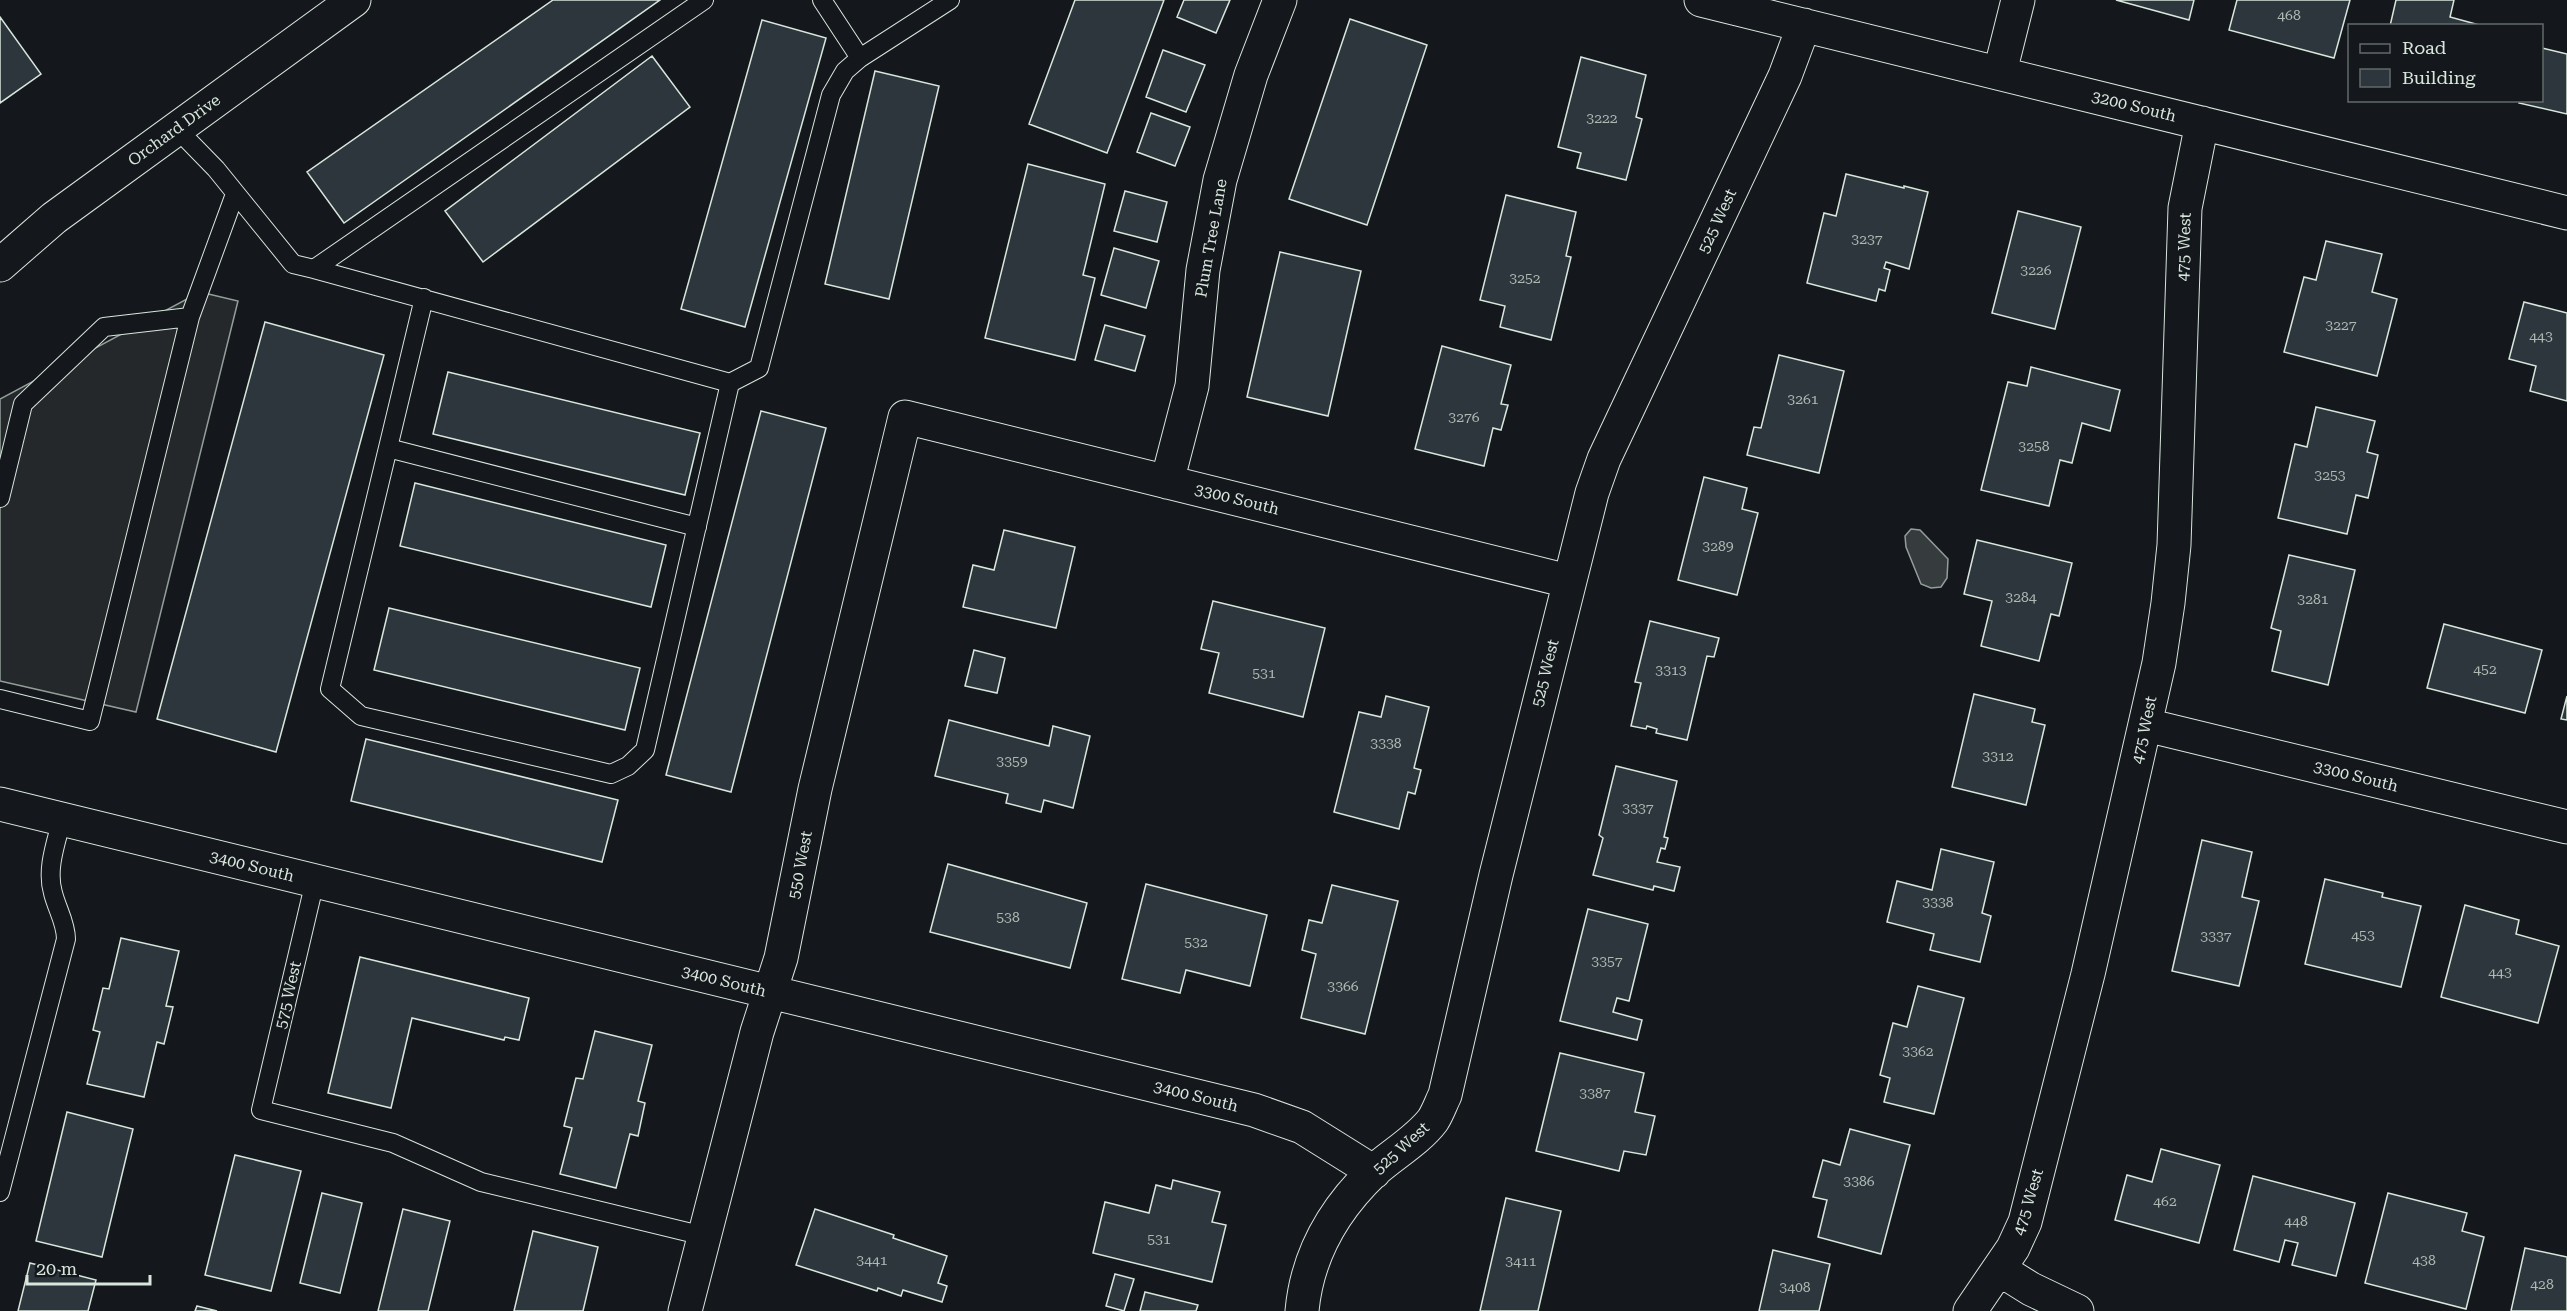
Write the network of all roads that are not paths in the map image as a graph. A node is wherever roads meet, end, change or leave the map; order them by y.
1 (354, 0) edge
2 (704, 0) edge
3 (822, 0) edge
4 (950, 0) edge
5 (1280, 0) edge
6 (1701, 0) edge
7 (2018, 0) edge
8 (1804, 25) junction
9 (860, 58) junction
10 (2000, 72) junction
11 (2202, 123) junction
12 (177, 129) junction
13 (235, 194) junction
14 (2567, 213) edge
15 (0, 265) edge
16 (314, 269) junction
17 (424, 298) junction
18 (190, 317) junction
19 (730, 383) junction
20 (905, 417) joint
21 (388, 448) junction
22 (1167, 482) junction
23 (0, 498) edge
24 (697, 527) junction
25 (1568, 581) junction
26 (0, 699) edge
27 (2146, 724) junction
28 (0, 804) edge
29 (62, 819) junction
30 (2567, 828) edge
31 (315, 881) junction
32 (771, 992) junction
33 (1374, 1172) junction
34 (0, 1192) edge
35 (704, 1236) junction
36 (1999, 1269) junction
37 (685, 1311) edge
38 (1302, 1311) edge
39 (1970, 1311) edge
40 (2077, 1311) edge

1 - 12 street, Orchard Drive
2 - 16 lane
3 - 9 lane
4 - 9 lane
5 - 22 street, Plum Tree Lane
6 - 8 street, 3200 South
7 - 10 street
8 - 10 street, 3200 South
8 - 25 street, 525 West
9 - 19 lane
10 - 11 street, 3200 South
11 - 14 street, 3200 South
11 - 27 street, 475 West
12 - 13 lane
12 - 15 street, Orchard Drive
13 - 16 lane
13 - 18 lane
16 - 17 lane
17 - 19 lane
17 - 21 lane
18 - 23 lane
18 - 26 lane
19 - 24 lane
20 - 22 street, 3300 South
20 - 32 street, 550 West
21 - 24 lane
21 - 24 lane
22 - 25 street, 3300 South
25 - 33 street, 525 West
27 - 30 street, 3300 South
27 - 36 street, 475 West
28 - 29 street, 3400 South
29 - 31 street, 3400 South
29 - 34 lane
31 - 32 street, 3400 South
31 - 35 lane, 575 West
32 - 33 street, 3400 South
32 - 35 street, 550 West
33 - 38 street, 525 West
35 - 37 street, 550 West
36 - 39 street, 475 West
36 - 40 street

